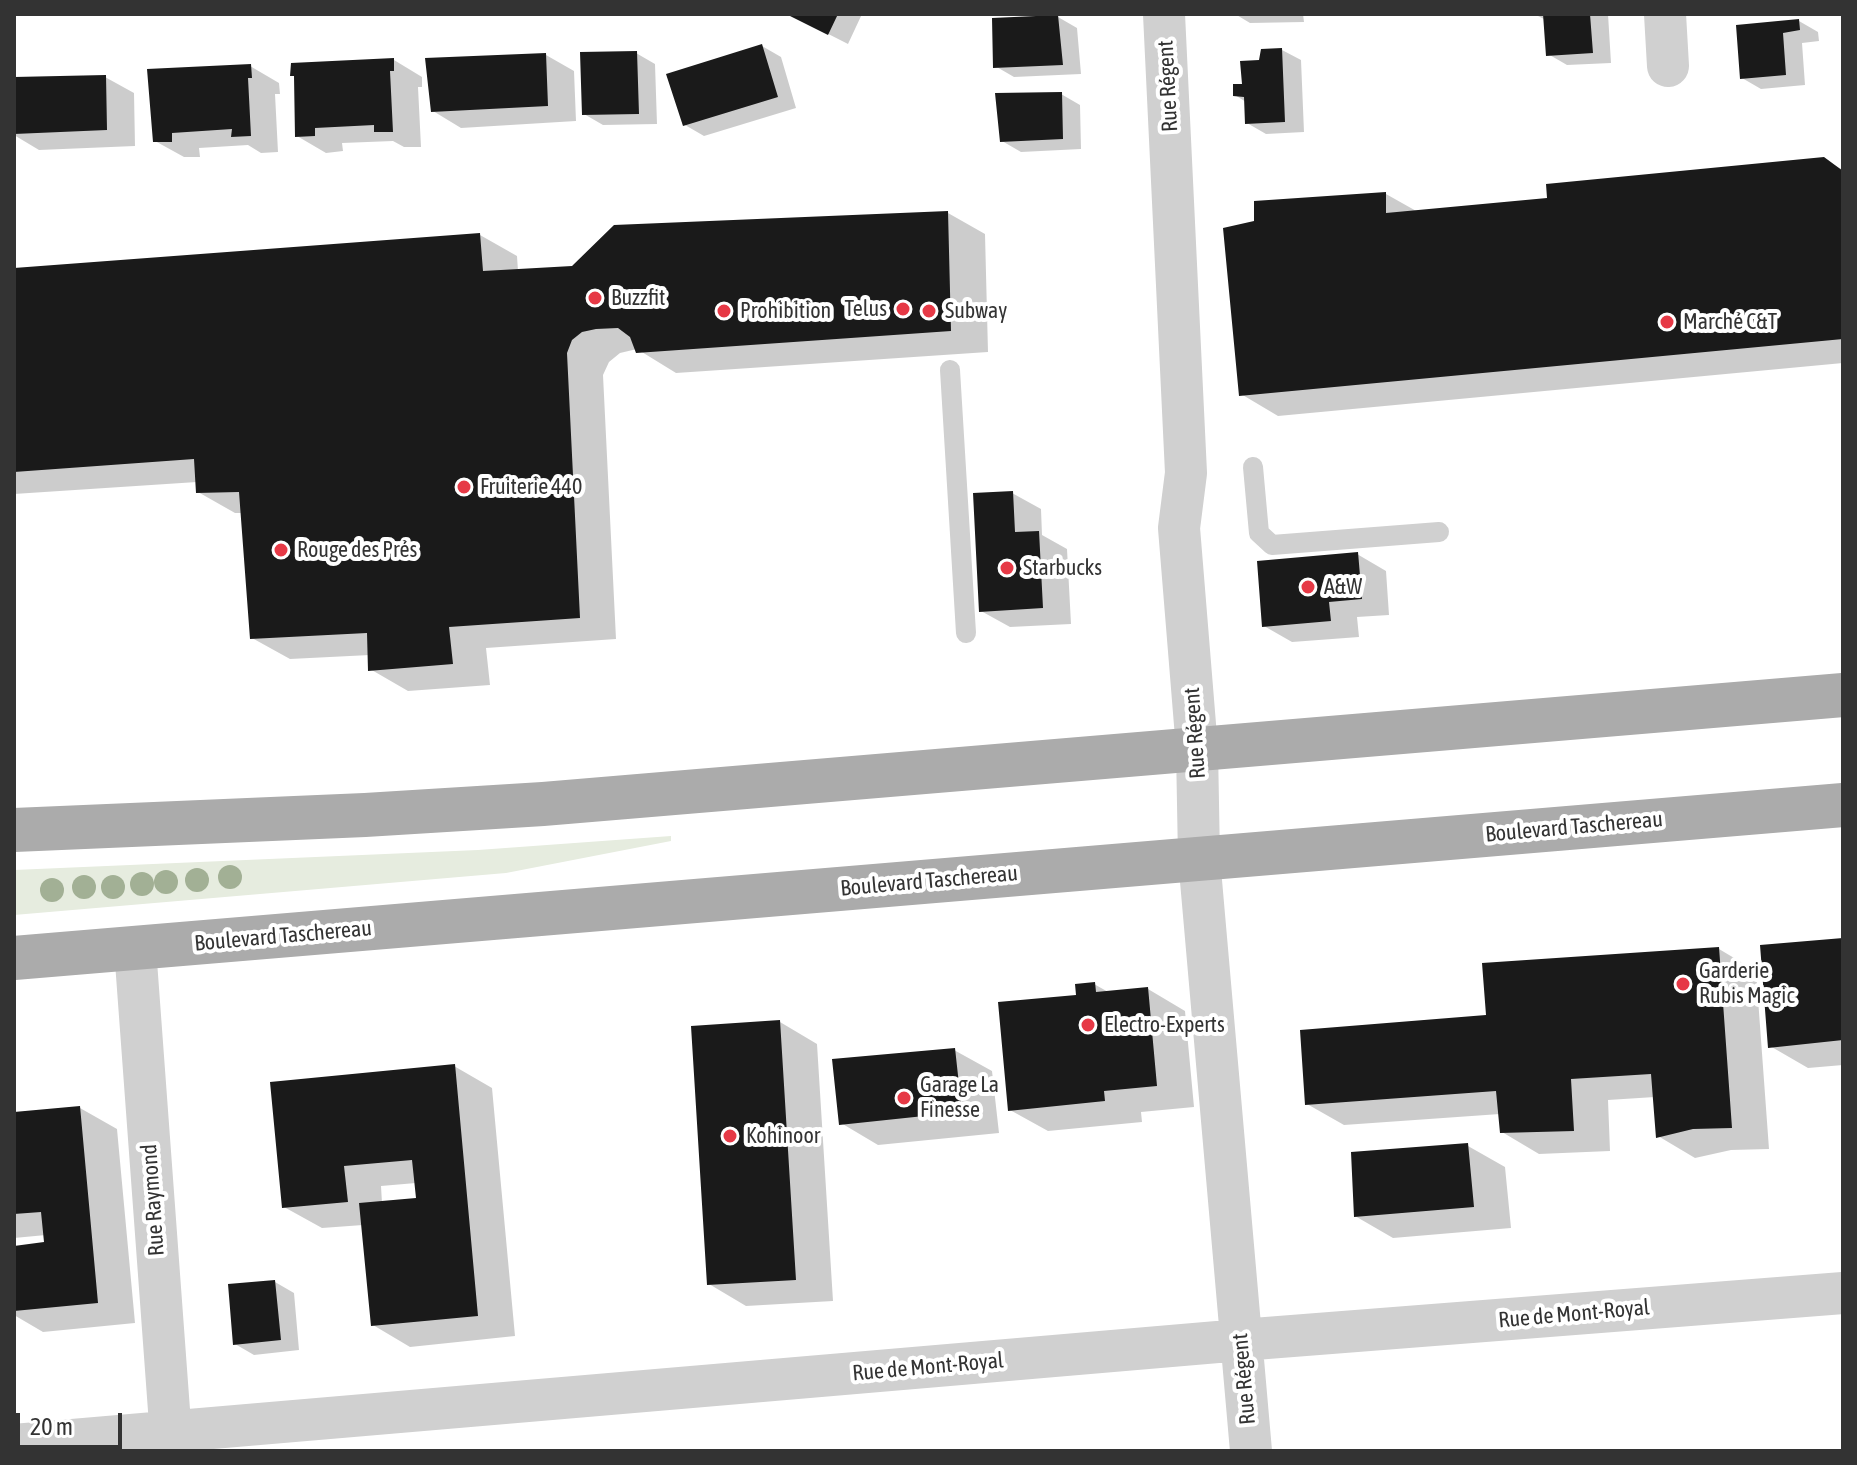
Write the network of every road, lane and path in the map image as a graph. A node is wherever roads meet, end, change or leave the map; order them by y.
1 (1164, 14) edge
2 (1665, 14) edge
3 (1668, 66) dead end
4 (950, 370) dead end
5 (1253, 467) dead end
6 (1439, 532) dead end
7 (966, 633) dead end
8 (1843, 695) edge
9 (1197, 749) junction
10 (1843, 805) edge
11 (14, 830) edge
12 (1199, 858) junction
13 (135, 948) junction
14 (14, 958) edge
15 (1843, 1293) edge
16 (1241, 1340) junction
17 (171, 1442) edge
18 (14, 1445) edge
19 (1251, 1451) edge

1 - 9 street, Rue Régent
2 - 3 street
4 - 7 lane
5 - 6 lane
8 - 9 main road
9 - 11 main road
9 - 12 street, Rue Régent
10 - 12 main road, Boulevard Taschereau
12 - 13 main road, Boulevard Taschereau
12 - 16 street, Rue Régent
13 - 14 main road, Boulevard Taschereau
13 - 17 street, Rue Raymond
15 - 16 street, Rue de Mont-Royal
16 - 17 street, Rue de Mont-Royal
16 - 19 street, Rue Régent
17 - 18 street, Rue de Mont-Royal

